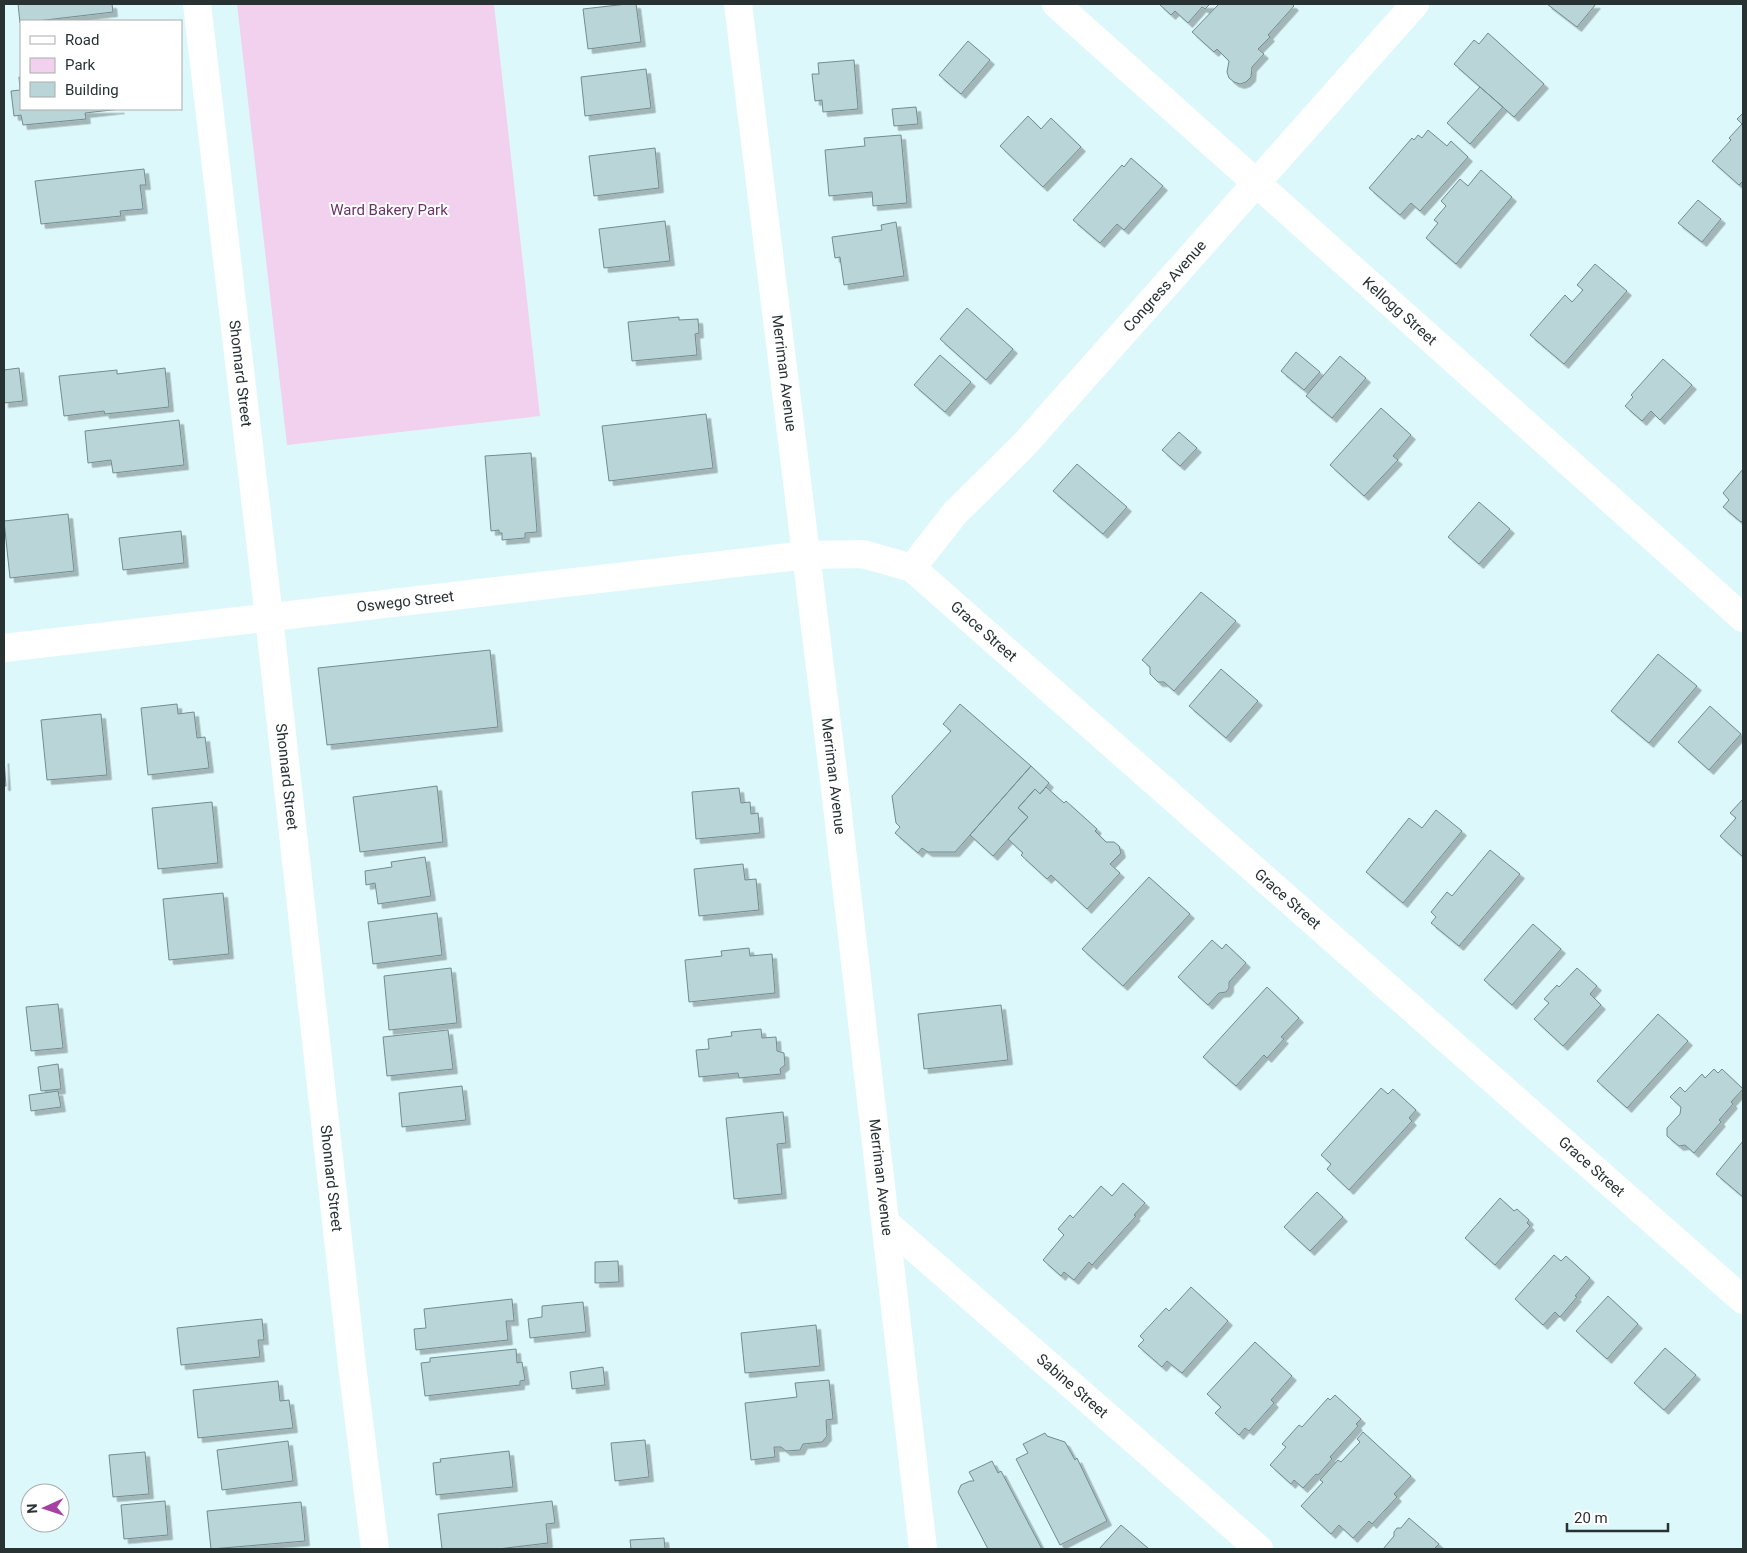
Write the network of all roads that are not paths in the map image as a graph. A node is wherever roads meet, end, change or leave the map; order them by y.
1 (197, 4) edge
2 (738, 4) edge
3 (1056, 4) edge
4 (1415, 4) edge
5 (1255, 182) junction
6 (808, 554) junction
7 (912, 568) junction
8 (269, 617) junction
9 (1743, 618) edge
10 (4, 648) edge
11 (887, 1224) junction
12 (1743, 1300) edge
13 (375, 1549) edge
14 (923, 1549) edge
15 (1259, 1549) edge

1 - 8 street, Shonnard Street
2 - 6 street, Merriman Avenue
3 - 5 street, Kellogg Street
4 - 5 street, Congress Avenue
5 - 7 street, Congress Avenue
5 - 9 street, Kellogg Street
6 - 7 street, Grace Street
6 - 8 street, Oswego Street
6 - 11 street, Merriman Avenue
7 - 12 street, Grace Street
8 - 10 street, Oswego Street
8 - 13 street, Shonnard Street
11 - 14 street, Merriman Avenue
11 - 15 street, Sabine Street

